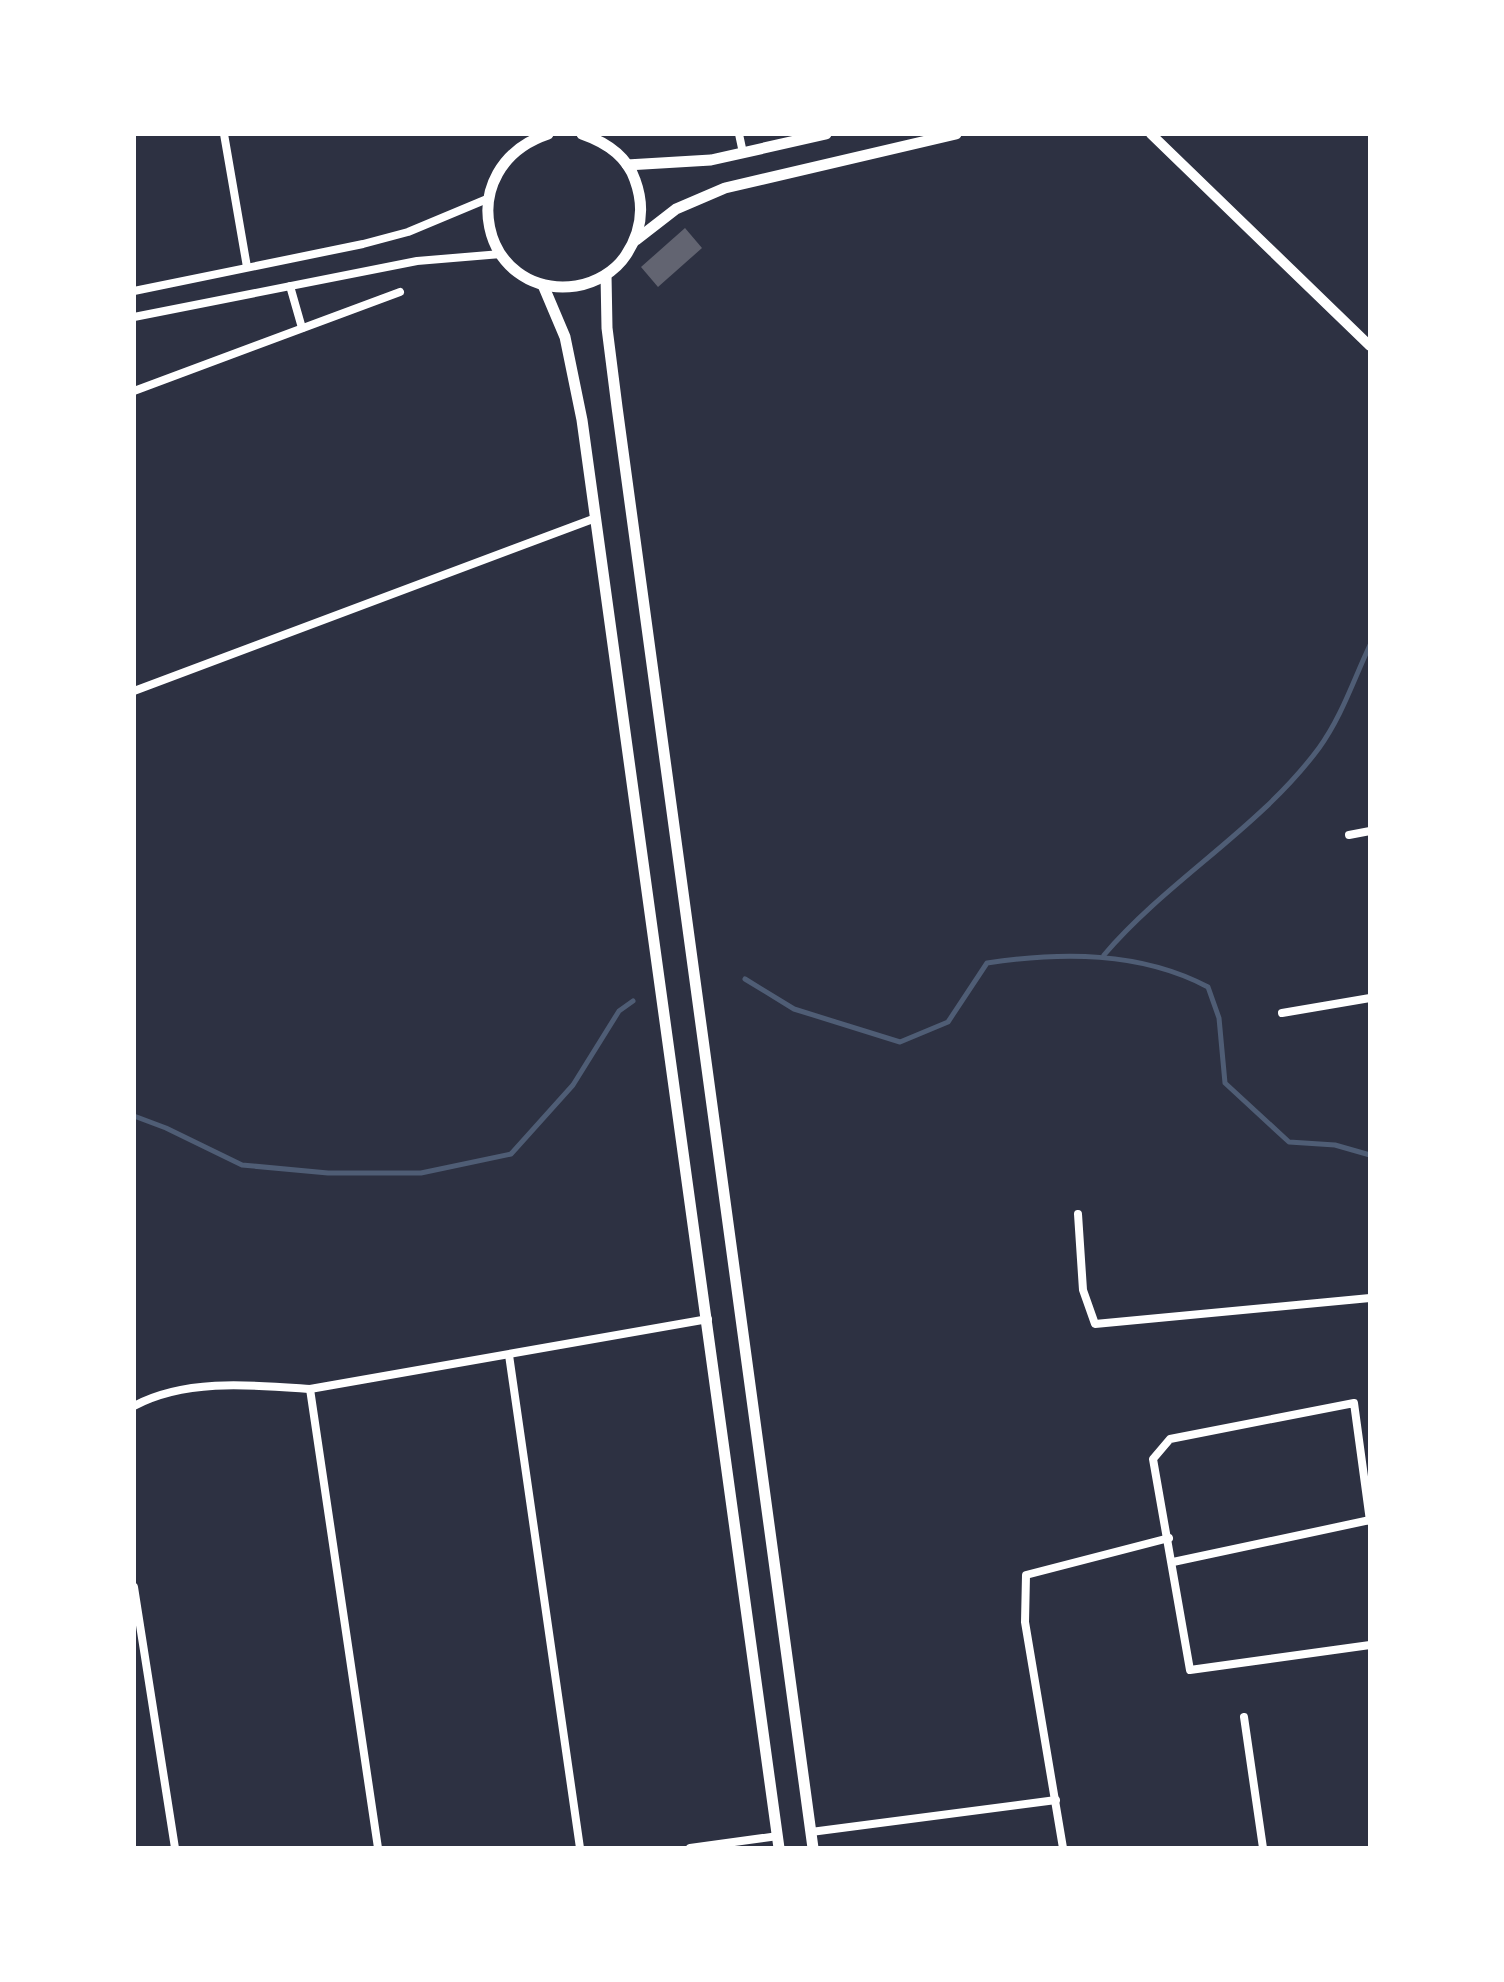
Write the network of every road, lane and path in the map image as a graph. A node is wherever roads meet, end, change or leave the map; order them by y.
1 (224, 134) edge
2 (548, 134) edge
3 (582, 134) edge
4 (739, 134) edge
5 (826, 134) edge
6 (956, 134) edge
7 (1151, 134) edge
8 (528, 137) edge
9 (743, 153) junction
10 (627, 165) junction
11 (487, 199) junction
12 (635, 241) junction
13 (501, 254) junction
14 (247, 267) junction
15 (606, 275) junction
16 (543, 285) junction
17 (290, 286) junction
18 (134, 291) edge
19 (400, 292) dead end
20 (134, 317) edge
21 (302, 328) junction
22 (1370, 346) edge
23 (134, 391) edge
24 (593, 519) junction
25 (134, 691) edge
26 (1370, 831) edge
27 (1349, 835) dead end
28 (1370, 998) edge
29 (1282, 1013) dead end
30 (1078, 1214) dead end
31 (1370, 1298) edge
32 (709, 1319) junction
33 (509, 1355) junction
34 (310, 1389) junction
35 (134, 1406) edge
36 (1370, 1520) edge
37 (1169, 1538) junction
38 (1173, 1562) junction
39 (134, 1587) edge
40 (135, 1603) edge
41 (1370, 1645) edge
42 (1244, 1717) dead end
43 (1056, 1800) junction
44 (811, 1832) junction
45 (779, 1842) edge
46 (175, 1848) edge
47 (378, 1848) edge
48 (580, 1848) edge
49 (690, 1848) edge
50 (813, 1848) edge
51 (1063, 1848) edge
52 (1263, 1848) edge

1 - 14 street
2 - 8 main road
3 - 10 main road
4 - 9 street
5 - 9 main road
6 - 12 main road
7 - 22 street
8 - 11 main road
9 - 10 main road
10 - 12 main road
11 - 13 main road
11 - 14 street
12 - 15 main road
13 - 16 main road
13 - 17 street
14 - 18 street
15 - 16 main road
15 - 44 main road
16 - 24 main road
17 - 20 street
17 - 21 street
19 - 21 street
21 - 23 street
24 - 25 street
24 - 32 main road
26 - 27 street
28 - 29 street
30 - 31 street
32 - 33 street
32 - 45 main road
33 - 34 street
33 - 48 street
34 - 35 street
34 - 47 street
36 - 37 street
36 - 38 street
37 - 38 street
37 - 43 street
38 - 41 street
39 - 40 street
40 - 46 street
42 - 52 street
43 - 44 street
43 - 51 street
44 - 50 main road
45 - 49 street

